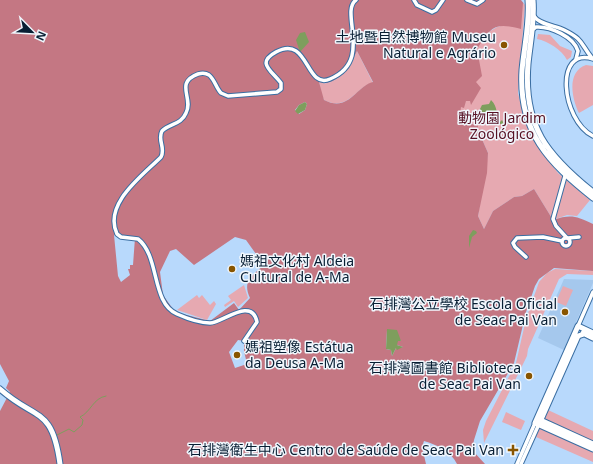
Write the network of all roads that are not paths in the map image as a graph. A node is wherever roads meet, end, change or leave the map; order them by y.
1 (356, 0) edge
2 (414, 0) edge
3 (443, 0) edge
4 (467, 0) edge
5 (483, 0) edge
6 (528, 0) edge
7 (532, 0) edge
8 (534, 13) junction
9 (532, 32) junction
10 (592, 59) edge
11 (575, 60) junction
12 (593, 136) edge
13 (565, 176) junction
14 (593, 192) edge
15 (593, 198) edge
16 (579, 237) dead end
17 (568, 238) junction
18 (562, 241) junction
19 (526, 257) dead end
20 (593, 292) edge
21 (577, 328) junction
22 (593, 333) edge
23 (584, 334) junction
24 (593, 338) edge
25 (244, 341) dead end
26 (0, 388) edge
27 (538, 422) junction
28 (593, 444) edge
29 (593, 448) edge
30 (60, 464) edge
31 (516, 464) edge
32 (521, 464) edge

1 - 25 street
2 - 3 street
4 - 5 street
6 - 13 main road
7 - 8 main road
8 - 9 main road
8 - 10 street
9 - 11 street
9 - 14 main road
10 - 11 street
11 - 12 street
13 - 15 main road
13 - 17 street
16 - 17 street
17 - 18 street
17 - 18 street
18 - 19 street
20 - 21 street
21 - 22 main road
21 - 23 main road
21 - 27 main road
23 - 24 main road
23 - 27 main road
26 - 30 main road
27 - 28 main road
27 - 29 main road
27 - 31 street
27 - 32 street

